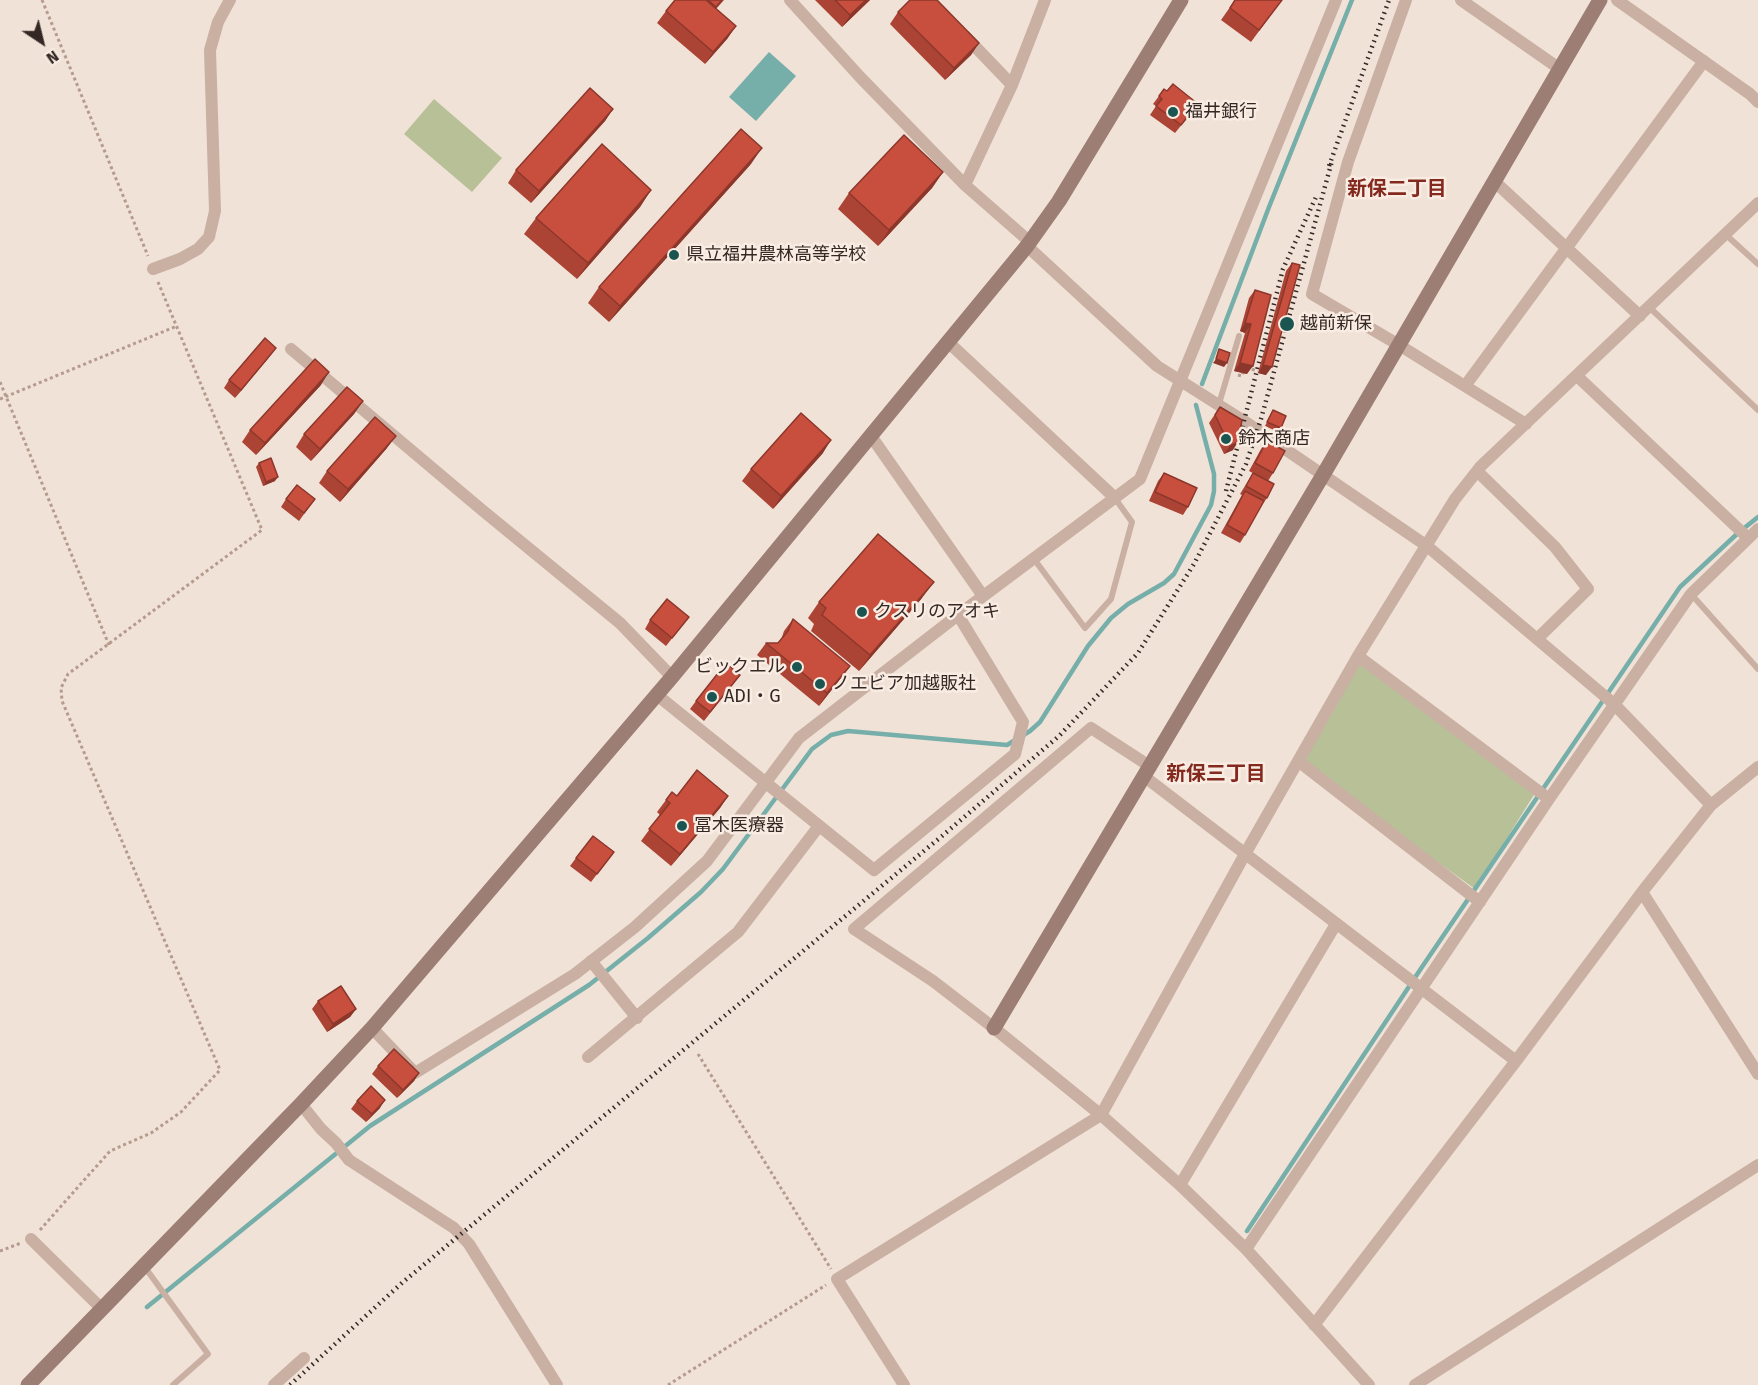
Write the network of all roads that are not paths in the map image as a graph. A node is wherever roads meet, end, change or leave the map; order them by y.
1 (230, 0) edge
2 (790, 0) edge
3 (1045, 0) edge
4 (1181, 0) edge
5 (1336, 0) edge
6 (1406, 0) edge
7 (1461, 0) edge
8 (1600, 0) edge
9 (1617, 0) edge
10 (954, 26) edge
11 (1704, 61) junction
12 (1560, 69) junction
13 (1012, 85) junction
14 (1758, 102) edge
15 (1494, 182) junction
16 (965, 184) junction
17 (1758, 203) edge
18 (1725, 234) junction
19 (1028, 244) junction
20 (1566, 248) junction
21 (1758, 264) edge
22 (153, 269) road end
23 (1644, 312) junction
24 (1239, 336) dead end
25 (947, 342) junction
26 (1399, 345) junction
27 (291, 349) dead end
28 (1577, 376) junction
29 (1180, 381) junction
30 (1465, 386) junction
31 (1219, 404) junction
32 (1758, 410) edge
33 (1526, 424) junction
34 (871, 436) junction
35 (1477, 471) junction
36 (1323, 475) junction
37 (1114, 497) junction
38 (1758, 529) edge
39 (1747, 537) junction
40 (1427, 546) junction
41 (1033, 558) junction
42 (1691, 594) junction
43 (983, 596) junction
44 (958, 615) junction
45 (1537, 639) junction
46 (1358, 656) junction
47 (1758, 669) edge
48 (672, 677) junction
49 (657, 695) junction
50 (1614, 704) junction
51 (1298, 761) junction
52 (1758, 767) edge
53 (1148, 772) junction
54 (766, 783) junction
55 (1549, 799) junction
56 (1711, 806) junction
57 (819, 826) junction
58 (1245, 854) junction
59 (1642, 892) junction
60 (1480, 902) junction
61 (1336, 924) junction
62 (591, 961) junction
63 (1420, 990) junction
64 (637, 1018) junction
65 (994, 1028) junction
66 (372, 1029) junction
67 (588, 1057) dead end
68 (1516, 1061) junction
69 (1758, 1074) edge
70 (302, 1104) junction
71 (1101, 1115) junction
72 (1758, 1165) edge
73 (1180, 1185) junction
74 (32, 1239) road end
75 (1246, 1249) junction
76 (144, 1265) junction
77 (102, 1309) junction
78 (1314, 1325) junction
79 (304, 1358) dead end
80 (28, 1385) edge
81 (173, 1385) edge
82 (274, 1385) edge
83 (557, 1385) edge
84 (904, 1385) edge
85 (1369, 1385) edge
86 (1415, 1385) edge

1 - 22 street
2 - 16 street
3 - 13 street
4 - 19 street
5 - 29 street
6 - 26 street
7 - 12 street
8 - 12 street
9 - 11 street
10 - 13 street
11 - 14 street
11 - 20 street
12 - 15 street
13 - 16 street
15 - 20 street
15 - 26 street
16 - 19 street
17 - 18 street
18 - 21 lane
18 - 23 street
19 - 25 street
19 - 29 street
20 - 23 street
20 - 30 street
23 - 28 street
23 - 32 lane
24 - 31 lane
25 - 34 street
25 - 37 street
26 - 30 street
26 - 36 street
27 - 48 street
28 - 33 street
28 - 39 street
29 - 31 street
29 - 37 street
30 - 33 street
31 - 36 street
33 - 35 street
34 - 43 street
34 - 48 street
35 - 40 street
35 - 45 street
36 - 40 street
36 - 53 street
37 - 41 street
37 - 41 lane
38 - 39 street
39 - 42 street
40 - 45 street
40 - 46 street
41 - 43 street
42 - 47 lane
42 - 50 street
43 - 44 street
44 - 54 street
44 - 57 street
45 - 50 street
46 - 51 street
46 - 55 street
48 - 49 street
49 - 54 street
49 - 66 street
50 - 55 street
50 - 56 street
51 - 58 street
51 - 60 street
52 - 56 street
53 - 58 street
53 - 65 street
53 - 65 street
54 - 57 street
54 - 62 street
55 - 60 street
56 - 59 street
57 - 64 street
58 - 61 street
58 - 71 street
59 - 68 street
59 - 69 street
60 - 63 street
61 - 63 street
61 - 73 street
62 - 64 street
62 - 66 street
63 - 68 street
63 - 75 street
64 - 67 street
65 - 71 street
66 - 70 street
68 - 78 street
70 - 76 street
70 - 83 street
71 - 73 street
71 - 84 street
72 - 86 street
73 - 75 street
74 - 77 street
75 - 78 street
76 - 77 street
76 - 81 lane
77 - 80 street
78 - 85 street
79 - 82 street

